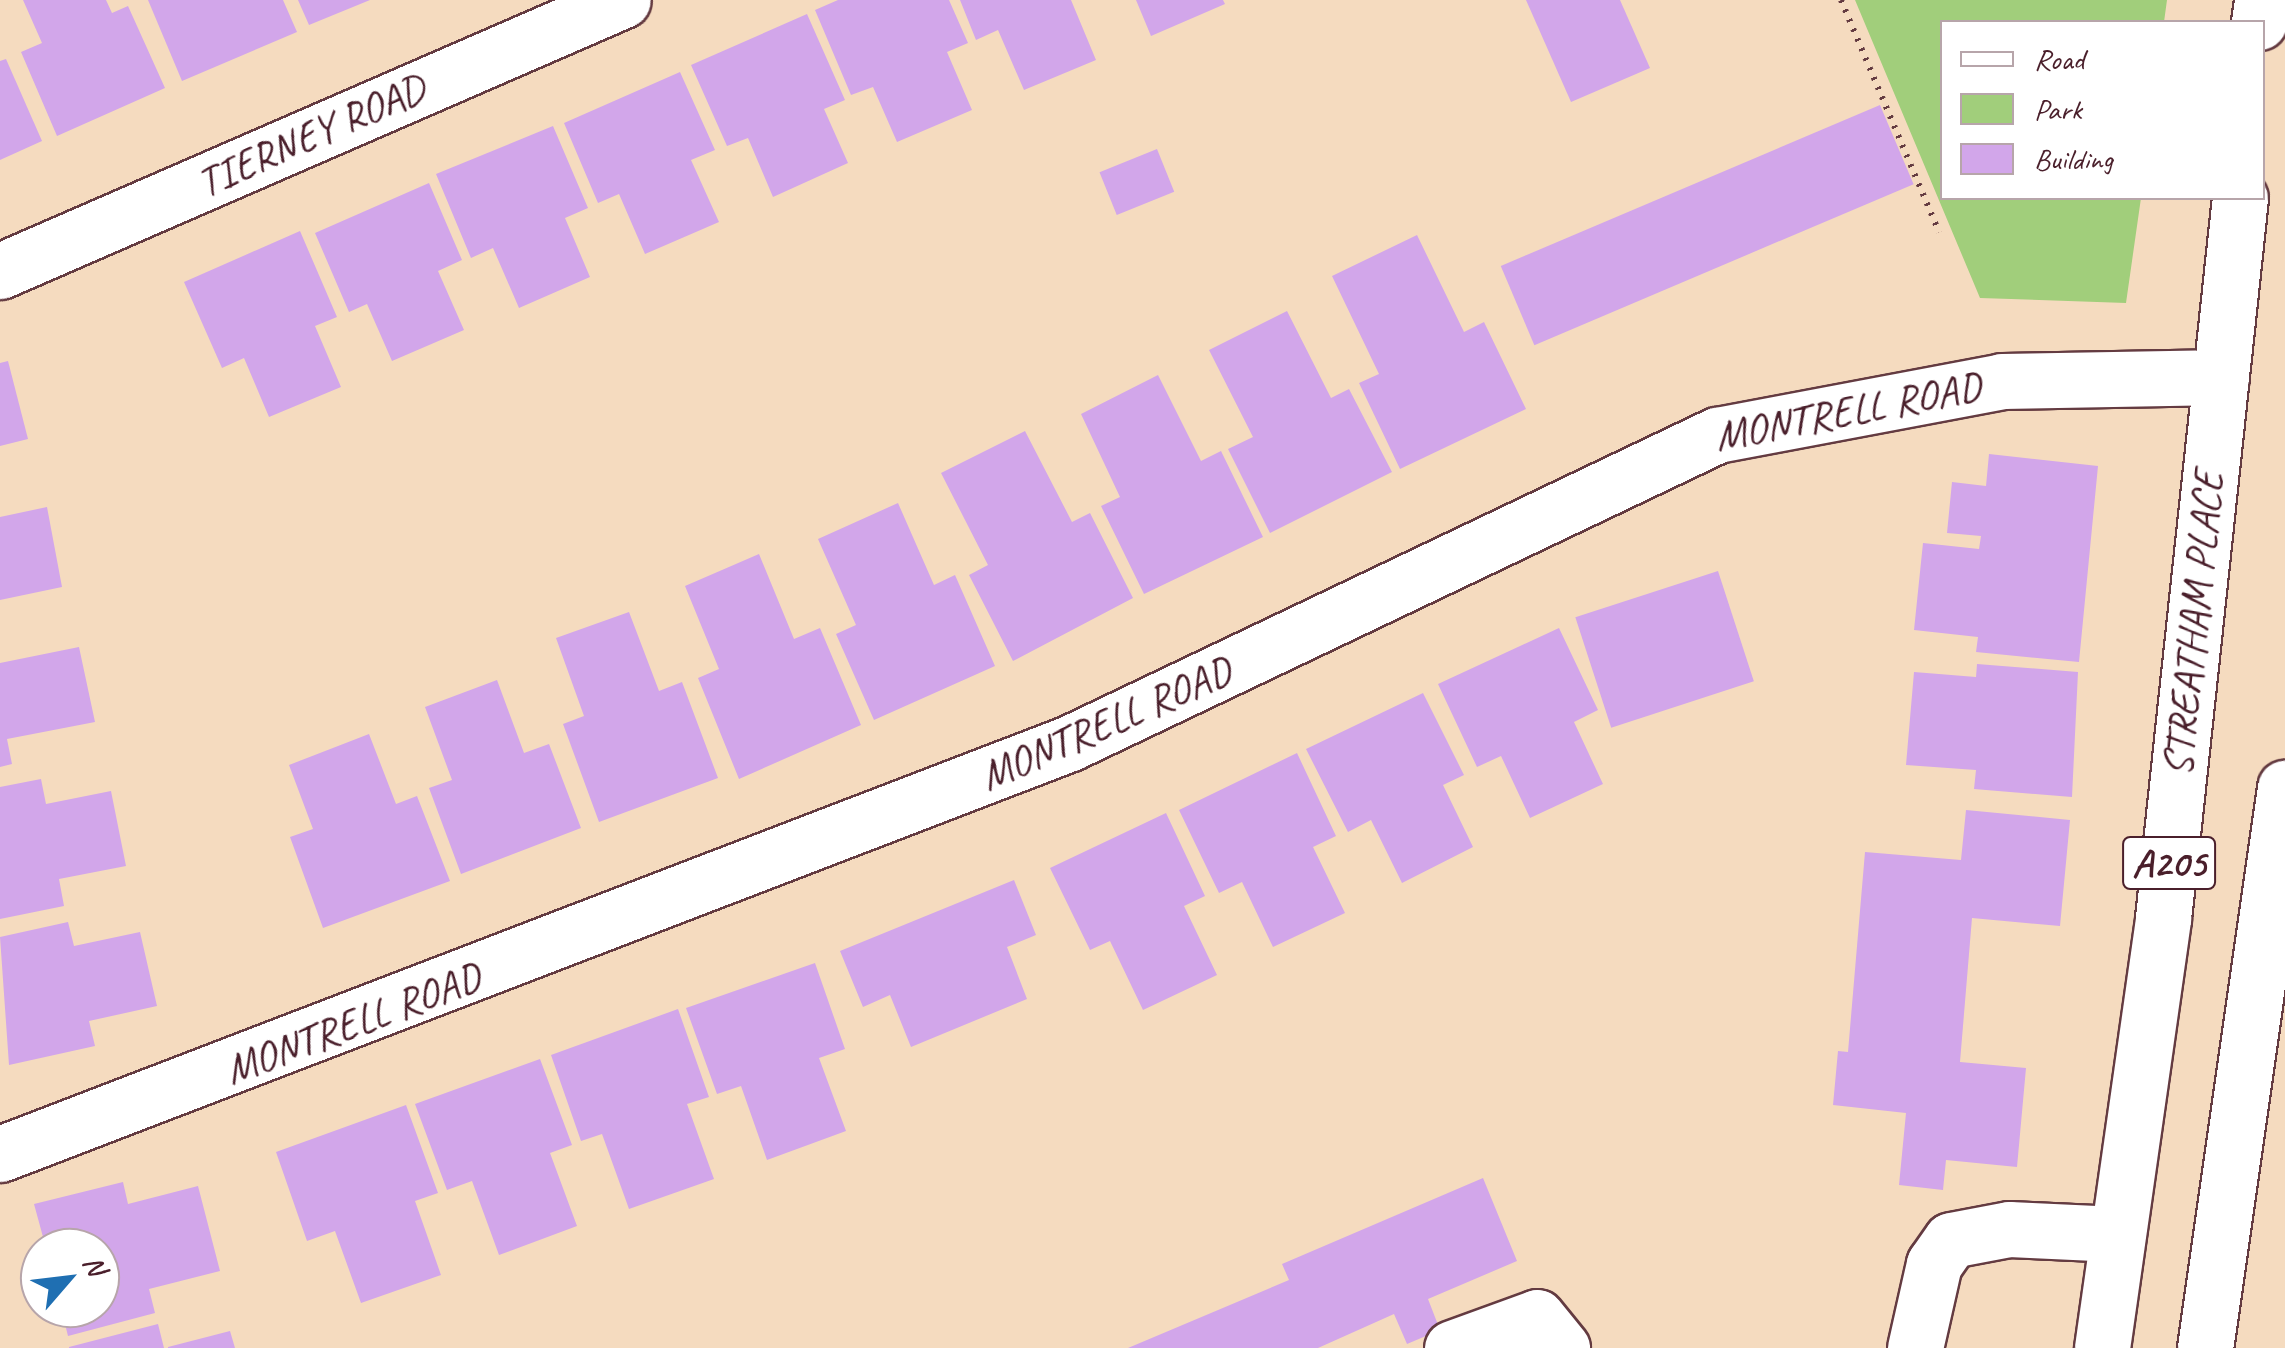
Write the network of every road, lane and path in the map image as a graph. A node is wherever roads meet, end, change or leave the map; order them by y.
1 (622, 0) edge
2 (1841, 0) edge
3 (2240, 200) edge
4 (1939, 232) dead end
5 (0, 272) edge
6 (2221, 377) junction
7 (2285, 788) edge
8 (0, 1154) edge
9 (2117, 1234) junction
10 (1452, 1348) edge
11 (1562, 1348) edge
12 (1915, 1348) edge
13 (2102, 1348) edge
14 (2205, 1348) edge

1 - 5 main road, TIERNEY ROAD
2 - 4 path
3 - 6 main road, STREATHAM PLACE / A205
6 - 8 main road, MONTRELL ROAD
6 - 9 main road, STREATHAM PLACE / A205
7 - 14 main road, A205
9 - 12 main road
9 - 13 main road, STREATHAM PLACE / A205
10 - 11 main road

